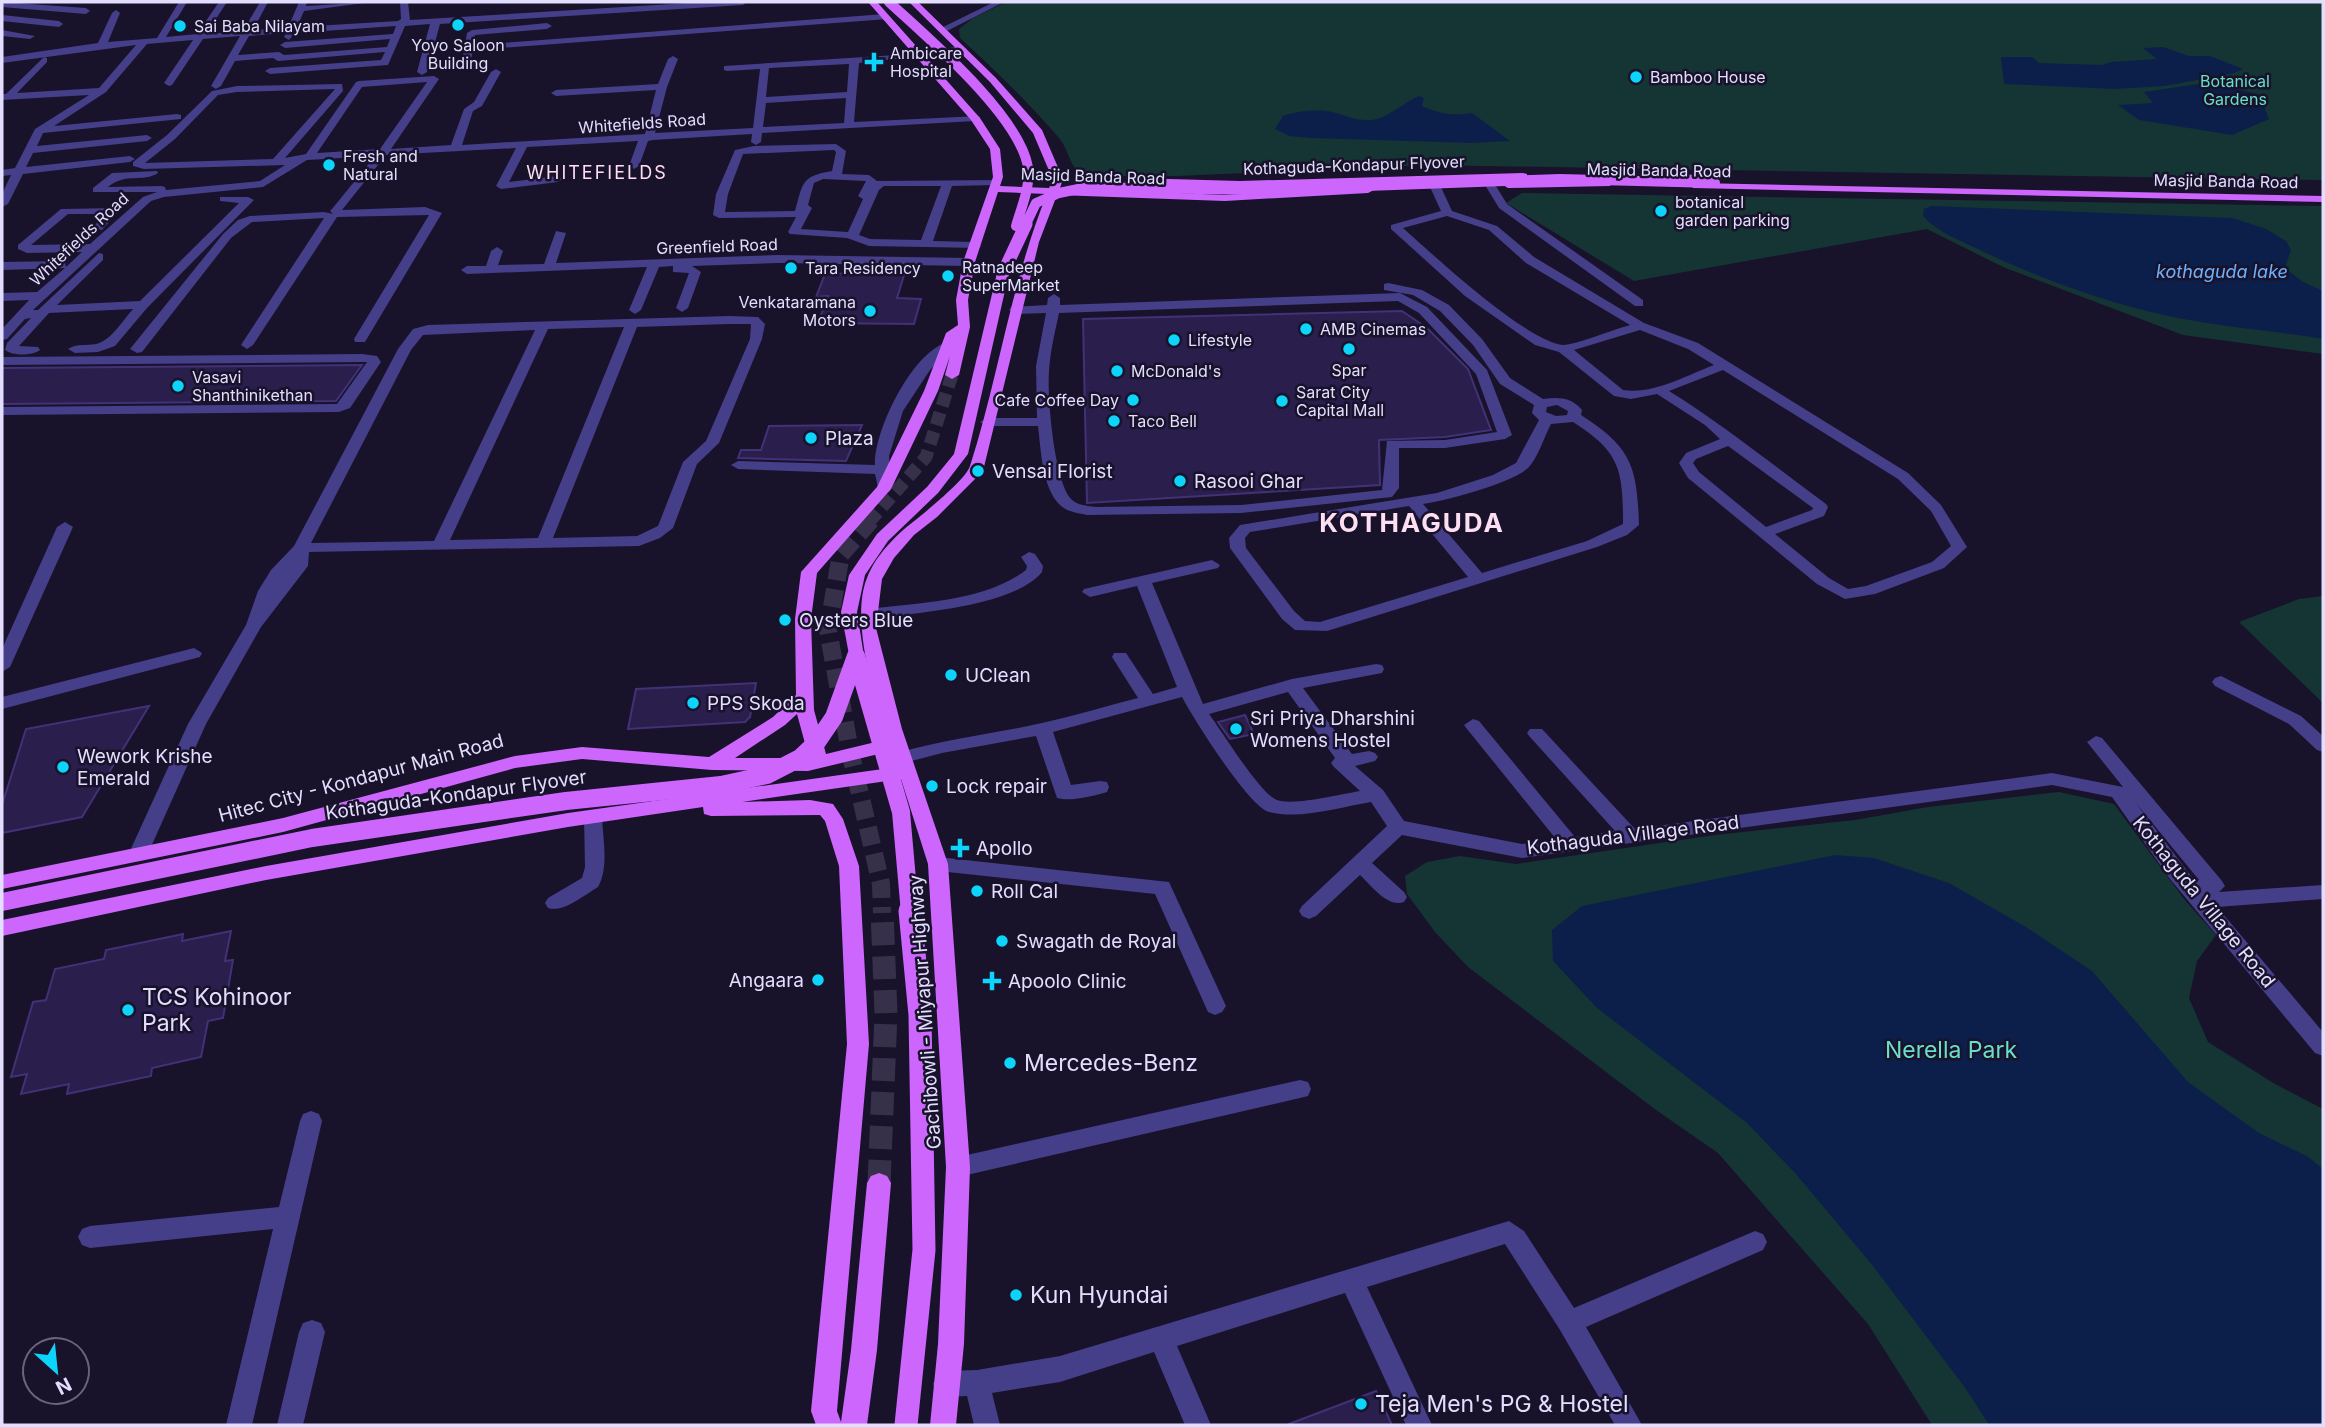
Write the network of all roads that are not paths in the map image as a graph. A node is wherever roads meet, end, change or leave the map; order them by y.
1 (183, 2) edge
2 (223, 2) edge
3 (264, 2) edge
4 (367, 2) edge
5 (404, 2) edge
6 (556, 2) edge
7 (743, 2) edge
8 (872, 2) edge
9 (889, 2) edge
10 (913, 2) edge
11 (984, 2) edge
12 (1000, 2) edge
13 (716, 3) edge
14 (2, 4) edge
15 (26, 4) edge
16 (640, 5) edge
17 (678, 5) edge
18 (302, 6) edge
19 (323, 6) junction
20 (598, 6) edge
21 (86, 11) dead end
22 (116, 13) dead end
23 (546, 13) junction
24 (557, 13) junction
25 (2, 16) edge
26 (442, 16) junction
27 (475, 17) junction
28 (884, 17) junction
29 (404, 22) junction
30 (59, 24) dead end
31 (368, 24) junction
32 (547, 26) junction
33 (320, 27) junction
34 (940, 28) junction
35 (292, 30) junction
36 (2, 33) edge
37 (248, 33) junction
38 (472, 33) junction
39 (30, 36) dead end
40 (397, 36) junction
41 (202, 37) junction
42 (160, 40) junction
43 (548, 43) junction
44 (142, 44) dead end
45 (102, 45) junction
46 (285, 45) junction
47 (470, 48) junction
48 (392, 49) junction
49 (962, 49) junction
50 (549, 55) dead end
51 (919, 56) junction
52 (279, 57) junction
53 (234, 58) junction
54 (673, 59) dead end
55 (2, 60) edge
56 (44, 60) dead end
57 (853, 61) junction
58 (385, 62) junction
59 (765, 65) junction
60 (336, 66) junction
61 (466, 68) dead end
62 (727, 68) dead end
63 (422, 72) dead end
64 (496, 72) dead end
65 (378, 75) dead end
66 (793, 76) dead end
67 (330, 78) dead end
68 (767, 80) junction
69 (170, 83) dead end
70 (216, 86) dead end
71 (662, 87) junction
72 (784, 87) dead end
73 (103, 90) junction
74 (849, 91) junction
75 (556, 93) dead end
76 (5, 97) edge
77 (761, 100) junction
78 (177, 117) dead end
79 (975, 118) junction
80 (849, 126) junction
81 (39, 131) junction
82 (757, 131) junction
83 (147, 138) dead end
84 (646, 138) junction
85 (522, 146) junction
86 (754, 149) junction
87 (29, 150) junction
88 (455, 150) junction
89 (385, 151) junction
90 (305, 156) junction
91 (130, 159) dead end
92 (278, 160) junction
93 (634, 166) dead end
94 (18, 171) junction
95 (2, 173) edge
96 (558, 179) dead end
97 (948, 182) junction
98 (996, 183) junction
99 (190, 184) junction
100 (1055, 184) junction
101 (1490, 185) junction
102 (1436, 187) junction
103 (1754, 187) junction
104 (2323, 190) edge
105 (2323, 199) edge
106 (2, 204) edge
107 (333, 214) junction
108 (1447, 214) junction
109 (1539, 231) junction
110 (560, 233) dead end
111 (845, 235) junction
112 (1511, 241) junction
113 (926, 244) junction
114 (975, 246) junction
115 (78, 248) junction
116 (92, 248) junction
117 (497, 251) dead end
118 (833, 258) junction
119 (970, 262) junction
120 (61, 265) junction
121 (2, 266) edge
122 (549, 267) junction
123 (658, 267) junction
124 (491, 269) junction
125 (467, 270) dead end
126 (1003, 273) junction
127 (1400, 292) junction
128 (2, 297) edge
129 (41, 303) junction
130 (1639, 303) dead end
131 (1016, 304) junction
132 (1054, 304) junction
133 (143, 305) junction
134 (682, 308) dead end
135 (634, 317) junction
136 (1640, 326) junction
137 (543, 327) junction
138 (964, 327) junction
139 (2, 336) edge
140 (360, 339) dead end
141 (247, 345) dead end
142 (947, 346) junction
143 (137, 349) dead end
144 (1564, 349) junction
145 (2, 361) edge
146 (1725, 365) junction
147 (951, 375) tunnel mouth
148 (1659, 390) junction
149 (2, 411) edge
150 (1544, 411) junction
151 (987, 422) junction
152 (1045, 422) junction
153 (1729, 440) junction
154 (738, 465) dead end
155 (883, 470) junction
156 (884, 489) junction
157 (1412, 502) junction
158 (65, 527) dead end
159 (1764, 533) junction
160 (544, 542) junction
161 (440, 545) junction
162 (301, 548) junction
163 (1030, 556) dead end
164 (1212, 565) dead end
165 (1142, 579) junction
166 (1478, 579) junction
167 (1090, 592) dead end
168 (870, 614) junction
169 (194, 653) dead end
170 (856, 656) junction
171 (1120, 657) dead end
172 (2, 667) edge
173 (1376, 668) dead end
174 (2221, 682) dead end
175 (1293, 685) junction
176 (1187, 690) junction
177 (805, 696) junction
178 (1148, 700) junction
179 (2, 703) edge
180 (1198, 711) junction
181 (1473, 725) dead end
182 (1043, 729) junction
183 (1536, 733) dead end
184 (2096, 742) dead end
185 (2323, 746) edge
186 (904, 757) junction
187 (1369, 757) dead end
188 (1347, 761) junction
189 (819, 763) junction
190 (712, 764) junction
191 (822, 784) junction
192 (1100, 787) dead end
193 (1376, 795) junction
194 (660, 808) junction
195 (593, 817) junction
196 (1398, 827) junction
197 (1630, 836) junction
198 (1570, 844) junction
199 (139, 853) junction
200 (1359, 863) junction
201 (938, 864) junction
202 (2, 882) edge
203 (2323, 892) edge
204 (2194, 895) junction
205 (1397, 897) dead end
206 (2, 902) edge
207 (555, 903) dead end
208 (1309, 911) dead end
209 (2, 928) edge
210 (1215, 1006) dead end
211 (2323, 1047) edge
212 (1300, 1090) dead end
213 (311, 1121) dead end
214 (958, 1167) junction
215 (879, 1183) tunnel mouth
216 (288, 1217) junction
217 (90, 1237) dead end
218 (1755, 1242) dead end
219 (1350, 1279) junction
220 (1569, 1322) junction
221 (312, 1332) dead end
222 (1161, 1339) junction
223 (978, 1383) junction
224 (946, 1384) junction
225 (239, 1425) edge
226 (290, 1425) edge
227 (829, 1425) edge
228 (854, 1425) edge
229 (906, 1425) edge
230 (943, 1425) edge
231 (987, 1425) edge
232 (1198, 1425) edge
233 (1419, 1425) edge
234 (1629, 1425) edge

1 - 42 street
2 - 41 street
3 - 37 street
4 - 19 street
4 - 31 street
5 - 29 street
6 - 24 street
7 - 13 street
8 - 28 main road
9 - 126 main road, Kothaguda-Kondapur Flyover, bridge
10 - 34 main road
11 - 34 street
12 - 34 street
13 - 17 street
14 - 15 street
15 - 21 street
15 - 25 street
16 - 17 street
16 - 20 street
18 - 19 street
18 - 35 street
19 - 33 street
20 - 24 street
22 - 45 street
23 - 24 street
23 - 27 street
23 - 32 street
25 - 30 street
26 - 27 street
26 - 29 street
26 - 63 street
27 - 38 street
28 - 43 street
28 - 51 main road
29 - 31 street
29 - 40 street
31 - 33 street
32 - 38 street
32 - 43 street
33 - 35 street
34 - 49 main road
35 - 37 street
35 - 46 street
36 - 39 street
37 - 41 street
37 - 53 street
38 - 47 street
40 - 46 street
40 - 48 street
41 - 42 street
41 - 69 street
42 - 45 street
43 - 47 street
43 - 50 street
44 - 73 street
45 - 55 street
46 - 52 street
47 - 61 street
48 - 52 street
48 - 58 street
49 - 51 street
49 - 100 main road
51 - 57 street
51 - 79 main road
52 - 53 street
52 - 60 street
53 - 70 street
54 - 71 street
56 - 76 street
57 - 59 street
57 - 74 street
58 - 60 street
58 - 65 street
59 - 62 street
59 - 68 street
60 - 67 street
64 - 88 street
66 - 68 street
68 - 77 street
71 - 75 street
71 - 84 street
72 - 74 street
73 - 76 street
73 - 81 street
74 - 77 street
74 - 80 street
77 - 82 street
78 - 81 street
79 - 80 street, Whitefields Road
79 - 98 main road
80 - 82 street, Whitefields Road
81 - 87 street
82 - 84 street, Whitefields Road
82 - 86 street
83 - 87 street
84 - 85 street, Whitefields Road
84 - 93 street
85 - 88 street, Whitefields Road
85 - 96 street
86 - 86 street
87 - 94 street
88 - 89 street, Whitefields Road
89 - 90 street, Whitefields Road
89 - 90 street, Whitefields Road
89 - 107 street
90 - 92 street
90 - 99 street, Whitefields Road
91 - 94 street
92 - 92 street
94 - 95 street
94 - 106 street
97 - 98 street
97 - 113 street
97 - 113 street
98 - 100 main road, Masjid Banda Road
98 - 114 main road
99 - 99 street
99 - 116 street, Whitefields Road
100 - 102 main road, Masjid Banda Road
100 - 104 main road, Masjid Banda Road
100 - 131 main road, Gachibowli - Miyapur Highway
101 - 102 main road, Masjid Banda Road
101 - 103 main road, Masjid Banda Road
101 - 109 street
102 - 108 street
103 - 105 main road, Masjid Banda Road
103 - 126 main road, Kothaguda-Kondapur Flyover, bridge
107 - 140 street
107 - 141 street
107 - 143 street
108 - 112 street
108 - 144 street
109 - 112 street
109 - 130 street
110 - 122 street
111 - 111 street
111 - 118 street
112 - 136 street
113 - 114 street
114 - 119 main road
115 - 115 street
115 - 116 street
115 - 120 street
116 - 129 street, Whitefields Road
117 - 124 street
118 - 119 street, Greenfield Road
118 - 123 street, Greenfield Road
119 - 138 main road
120 - 121 street
120 - 129 street
122 - 123 street, Greenfield Road
122 - 124 street, Greenfield Road
123 - 134 street
123 - 135 street
124 - 125 street, Greenfield Road
126 - 170 main road, Kothaguda-Kondapur Flyover
127 - 132 street
127 - 150 street
127 - 152 street
128 - 129 street
129 - 133 street
129 - 133 street
129 - 133 street
129 - 139 street
131 - 132 street
131 - 151 main road, Gachibowli - Miyapur Highway
132 - 152 street
135 - 137 street
135 - 160 street
135 - 160 street
136 - 144 street
136 - 146 street
137 - 161 street
137 - 162 street
138 - 142 main road
138 - 147 main road
142 - 155 street
142 - 156 main road
144 - 148 street
145 - 149 street
146 - 148 street
146 - 159 street
148 - 153 street
150 - 157 street
150 - 166 street
151 - 152 street
151 - 168 main road, Gachibowli - Miyapur Highway
153 - 159 street
153 - 159 street
154 - 155 street
155 - 156 street
156 - 177 main road
157 - 166 street
157 - 166 street
158 - 172 street
160 - 161 street
161 - 162 street
162 - 199 street
163 - 168 street
164 - 165 street
165 - 167 street
165 - 176 street
168 - 186 main road, Gachibowli - Miyapur Highway
169 - 179 street
170 - 206 main road, Kothaguda-Kondapur Flyover, bridge
170 - 229 main road, Kothaguda-Kondapur Flyover, bridge
171 - 178 street
173 - 175 street
174 - 185 street
175 - 180 street
175 - 188 street
176 - 178 street
176 - 180 street
177 - 189 main road
177 - 190 main road
178 - 182 street
180 - 193 street
181 - 198 street
182 - 186 street
182 - 192 street
183 - 197 street
184 - 204 street
186 - 189 main road, Hitec City - Kondapur Main Road
186 - 191 main road
186 - 201 main road, Gachibowli - Miyapur Highway
187 - 188 street
188 - 193 street
189 - 190 main road, Hitec City - Kondapur Main Road
189 - 191 main road
190 - 199 main road, Hitec City - Kondapur Main Road
191 - 194 main road
193 - 196 street
194 - 195 main road
194 - 227 main road
195 - 207 street
195 - 209 main road
196 - 198 street, Kothaguda Village Road
196 - 200 street
197 - 198 street, Kothaguda Village Road
197 - 204 street, Kothaguda Village Road
199 - 202 main road, Hitec City - Kondapur Main Road
200 - 205 street
200 - 208 street
201 - 210 street
201 - 214 main road, Gachibowli - Miyapur Highway
203 - 204 street
204 - 211 street, Kothaguda Village Road
212 - 214 street
213 - 216 street
214 - 224 main road, Gachibowli - Miyapur Highway
215 - 228 main road
216 - 217 street
216 - 225 street
218 - 220 street
219 - 220 street
219 - 222 street
219 - 233 street
220 - 234 street
221 - 226 street
222 - 223 street
222 - 232 street
223 - 224 street
223 - 231 street
224 - 230 main road, Gachibowli - Miyapur Highway

